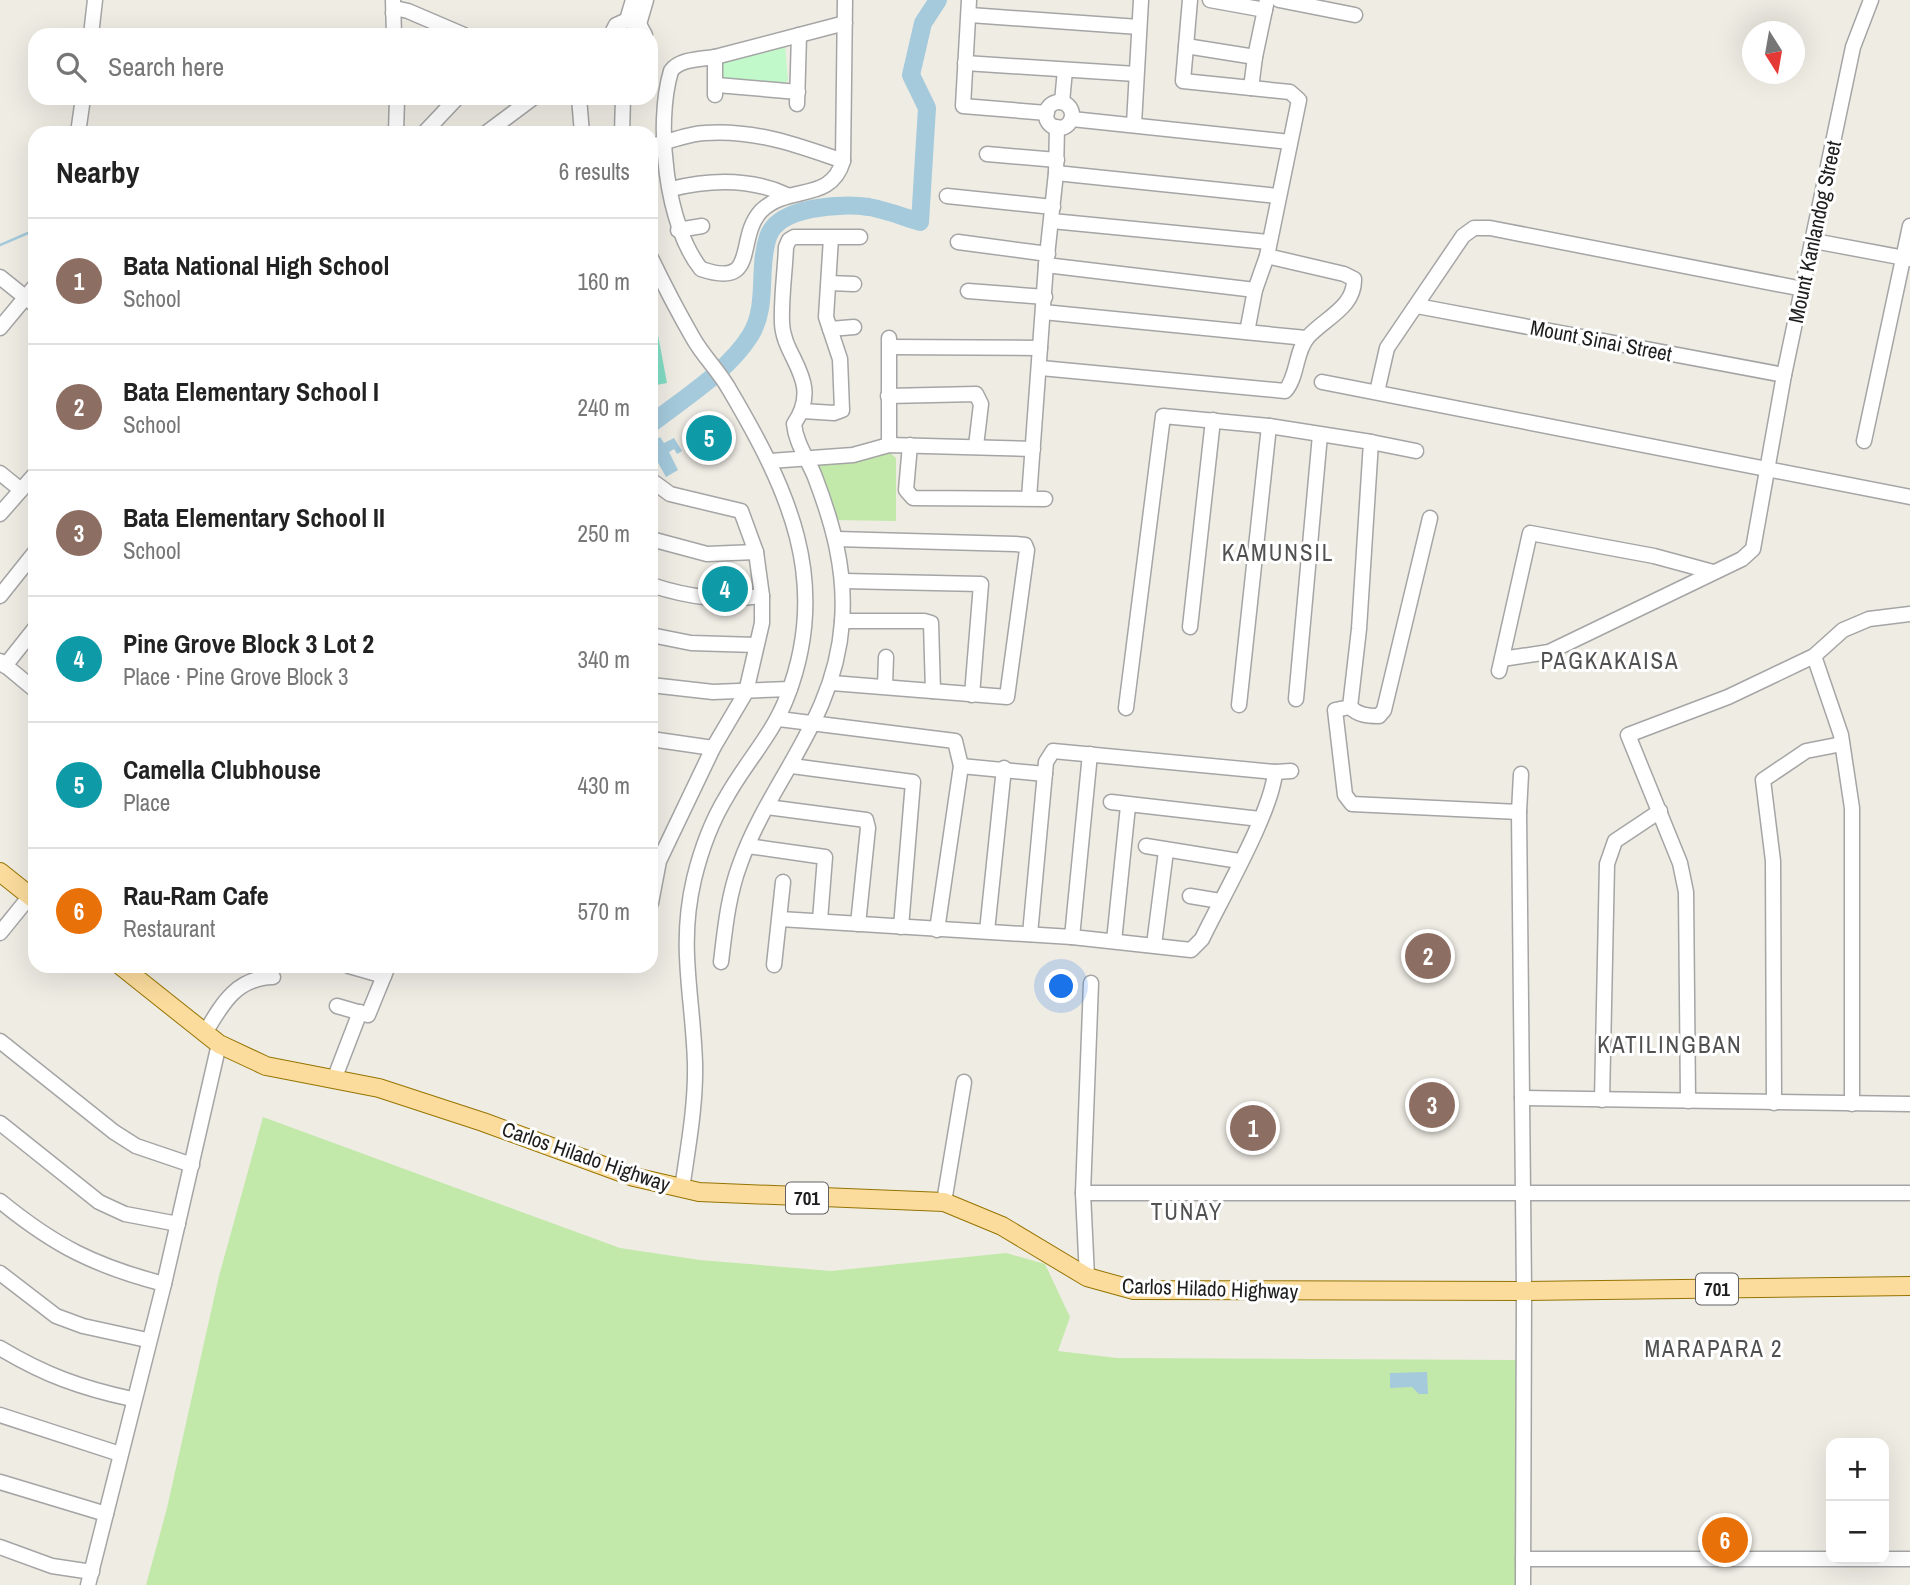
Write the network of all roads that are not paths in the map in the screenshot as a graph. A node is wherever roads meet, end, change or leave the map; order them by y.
1 (95, 0) edge
2 (633, 0) edge
3 (646, 0) edge
4 (845, 0) edge
5 (1141, 0) edge
6 (1190, 0) edge
7 (1210, 0) edge
8 (1279, 0) edge
9 (1871, 0) edge
10 (1266, 5) edge
11 (393, 6) edge
12 (969, 7) edge
13 (1355, 15) dead end
14 (845, 23) junction
15 (637, 27) edge
16 (1139, 27) junction
17 (92, 28) edge
18 (394, 28) edge
19 (447, 28) edge
20 (614, 28) edge
21 (799, 35) junction
22 (1186, 46) junction
23 (715, 57) junction
24 (1255, 57) junction
25 (965, 63) junction
26 (1065, 70) junction
27 (1136, 74) junction
28 (1251, 88) junction
29 (1062, 102) junction
30 (82, 105) edge
31 (397, 105) edge
32 (450, 105) edge
33 (524, 105) edge
34 (579, 105) edge
35 (623, 105) edge
36 (1047, 113) junction
37 (1072, 119) junction
38 (1134, 124) junction
39 (80, 126) edge
40 (396, 126) edge
41 (431, 126) edge
42 (495, 126) edge
43 (581, 126) edge
44 (622, 126) edge
45 (1057, 127) junction
46 (658, 139) edge
47 (1290, 142) junction
48 (658, 144) edge
49 (658, 147) edge
50 (987, 154) dead end
51 (843, 161) junction
52 (1057, 167) junction
53 (671, 189) junction
54 (787, 195) junction
55 (947, 196) dead end
56 (1278, 197) junction
57 (1053, 214) junction
58 (702, 226) dead end
59 (1910, 226) edge
60 (678, 230) junction
61 (860, 237) dead end
62 (831, 238) junction
63 (1814, 241) junction
64 (958, 242) dead end
65 (1267, 249) junction
66 (1047, 259) junction
67 (1907, 259) edge
68 (658, 271) edge
69 (0, 277) edge
70 (830, 283) junction
71 (854, 284) dead end
72 (1803, 289) junction
73 (1255, 290) junction
74 (968, 291) dead end
75 (28, 294) edge
76 (28, 300) edge
77 (1044, 304) junction
78 (1417, 306) junction
79 (854, 327) dead end
80 (0, 328) edge
81 (830, 329) junction
82 (1247, 332) junction
83 (1306, 338) junction
84 (1040, 348) junction
85 (1041, 368) junction
86 (1784, 376) junction
87 (1322, 382) dead end
88 (1377, 391) junction
89 (888, 396) junction
90 (803, 411) junction
91 (1213, 420) junction
92 (1269, 426) junction
93 (1320, 435) junction
94 (1864, 441) dead end
95 (1371, 442) junction
96 (889, 445) junction
97 (910, 445) junction
98 (976, 446) junction
99 (1033, 449) junction
100 (1416, 451) dead end
101 (807, 456) junction
102 (770, 461) junction
103 (1766, 466) junction
104 (0, 473) edge
105 (28, 482) edge
106 (658, 485) edge
107 (21, 490) junction
108 (1910, 497) edge
109 (1029, 498) junction
110 (1045, 499) dead end
111 (0, 514) edge
112 (1430, 518) dead end
113 (836, 539) junction
114 (658, 541) edge
115 (756, 552) junction
116 (28, 561) edge
117 (1713, 572) junction
118 (843, 581) junction
119 (658, 587) edge
120 (0, 596) edge
121 (762, 596) junction
122 (1910, 614) edge
123 (842, 621) junction
124 (1190, 627) dead end
125 (28, 636) edge
126 (658, 636) edge
127 (756, 645) junction
128 (1814, 656) junction
129 (886, 657) dead end
130 (3, 664) edge
131 (832, 683) junction
132 (28, 684) edge
133 (658, 686) edge
134 (885, 686) junction
135 (790, 689) junction
136 (933, 691) junction
137 (746, 692) junction
138 (972, 695) junction
139 (1296, 699) dead end
140 (1239, 705) dead end
141 (1350, 707) junction
142 (1126, 708) dead end
143 (779, 719) junction
144 (813, 725) junction
145 (658, 743) edge
146 (1842, 744) junction
147 (713, 748) junction
148 (1090, 754) junction
149 (792, 766) junction
150 (961, 766) junction
151 (1004, 768) junction
152 (1291, 771) dead end
153 (1275, 772) junction
154 (1045, 774) junction
155 (1521, 774) dead end
156 (1111, 802) dead end
157 (1128, 806) junction
158 (767, 807) junction
159 (1660, 811) junction
160 (1519, 812) junction
161 (1260, 819) junction
162 (748, 846) junction
163 (1146, 846) dead end
164 (1166, 851) junction
165 (658, 853) edge
166 (1239, 861) junction
167 (0, 872) edge
168 (783, 882) dead end
169 (28, 895) edge
170 (1191, 896) dead end
171 (1220, 901) junction
172 (28, 902) edge
173 (780, 919) junction
174 (820, 920) junction
175 (859, 924) junction
176 (901, 928) junction
177 (937, 930) junction
178 (987, 931) junction
179 (0, 933) edge
180 (1030, 934) junction
181 (1072, 937) junction
182 (1114, 941) junction
183 (1154, 945) junction
184 (721, 962) dead end
185 (774, 965) dead end
186 (130, 973) edge
187 (385, 973) edge
188 (274, 977) dead end
189 (1091, 983) dead end
190 (337, 1006) dead end
191 (360, 1012) junction
192 (212, 1039) junction
193 (0, 1041) edge
194 (335, 1077) junction
195 (964, 1082) dead end
196 (1522, 1098) junction
197 (1602, 1100) junction
198 (1688, 1101) junction
199 (1774, 1103) junction
200 (1852, 1104) junction
201 (1910, 1104) edge
202 (0, 1123) edge
203 (192, 1165) junction
204 (682, 1189) junction
205 (1522, 1192) junction
206 (1083, 1193) junction
207 (1910, 1194) edge
208 (0, 1201) edge
209 (944, 1202) junction
210 (178, 1224) junction
211 (0, 1273) edge
212 (1087, 1277) junction
213 (164, 1284) junction
214 (1910, 1286) edge
215 (1524, 1292) junction
216 (147, 1340) junction
217 (0, 1348) edge
218 (132, 1399) junction
219 (0, 1415) edge
220 (120, 1454) junction
221 (0, 1482) edge
222 (106, 1514) junction
223 (0, 1547) edge
224 (1523, 1559) junction
225 (1910, 1559) edge
226 (90, 1578) edge
227 (1523, 1585) edge

1 - 17 street
2 - 15 street
3 - 15 street
4 - 14 street
5 - 16 street
6 - 22 street
7 - 10 street
8 - 13 street
9 - 63 street, Mount Kanlandog Street
10 - 24 street
11 - 18 street
11 - 19 street
12 - 16 street
12 - 25 street
14 - 21 street
14 - 51 street
15 - 20 street
16 - 27 street
21 - 23 street
21 - 23 street
22 - 24 street
22 - 28 street
23 - 46 street
24 - 28 street
25 - 26 street
25 - 36 street
26 - 27 street
26 - 29 street
27 - 38 street
28 - 47 street
29 - 36 street
29 - 37 street
30 - 39 street
31 - 40 street
32 - 41 street
33 - 42 street
34 - 43 street
35 - 44 street
36 - 45 street
37 - 38 street
37 - 45 street
38 - 47 street
45 - 52 street
47 - 56 street
48 - 51 street
49 - 53 street
50 - 52 street
51 - 54 street
52 - 56 street
52 - 57 street
53 - 54 street
53 - 60 street
54 - 60 street
55 - 57 street
56 - 65 street
57 - 65 street
57 - 66 street
58 - 60 street
59 - 67 street
61 - 62 street
62 - 70 street
62 - 90 street
63 - 67 street
63 - 72 street, Mount Kanlandog Street
64 - 66 street
65 - 73 street
65 - 83 street
66 - 73 street
66 - 77 street
67 - 94 street
68 - 102 street
69 - 75 street
70 - 71 street
70 - 81 street
72 - 78 street
72 - 86 street, Mount Kanlandog Street
73 - 82 street
74 - 77 street
76 - 80 street
77 - 82 street
77 - 84 street
78 - 86 street, Mount Sinai Street
78 - 88 street
79 - 81 street
81 - 90 street
82 - 83 street
83 - 85 street
84 - 85 street
84 - 89 street
85 - 99 street
86 - 103 street, Mount Kanlandog Street
87 - 88 street
88 - 103 street
89 - 96 street
89 - 98 street
90 - 101 street
91 - 92 street
91 - 124 street
91 - 142 street
92 - 93 street
92 - 140 street
93 - 95 street
93 - 139 street
95 - 100 street
95 - 141 street
96 - 97 street
96 - 101 street
97 - 98 street
97 - 109 street
98 - 99 street
99 - 109 street
101 - 102 street
101 - 113 street
102 - 135 street
103 - 108 street
103 - 117 street, Mount Kanlandog Street
104 - 107 street
105 - 107 street
106 - 115 street
107 - 111 street
109 - 110 street
112 - 141 street
113 - 118 street
113 - 138 street
114 - 115 street
115 - 121 street
116 - 120 street
117 - 117 street
118 - 123 street
118 - 138 street
119 - 121 street
121 - 127 street
122 - 128 street
123 - 131 street
123 - 136 street
125 - 130 street
126 - 127 street
127 - 137 street
128 - 146 street
128 - 159 street
129 - 134 street
130 - 132 street
131 - 134 street
131 - 144 street
133 - 137 street
134 - 136 street
135 - 137 street
135 - 143 street
136 - 138 street
137 - 147 street
141 - 160 street
143 - 144 street
143 - 204 street
144 - 149 street
144 - 150 street
145 - 147 street
146 - 199 street
146 - 200 street
147 - 165 street
148 - 153 street
148 - 154 street
148 - 181 street
149 - 158 street
149 - 176 street
150 - 151 street
150 - 177 street
151 - 154 street
151 - 178 street
152 - 153 street
153 - 161 street
154 - 180 street
155 - 160 street
156 - 157 street
157 - 161 street
157 - 182 street
158 - 162 street
158 - 175 street
159 - 197 street
159 - 198 street
160 - 196 street
161 - 166 street
162 - 174 street
162 - 184 street
163 - 164 street
164 - 166 street
164 - 183 street
166 - 171 street
167 - 169 main road
168 - 173 street
170 - 171 street
171 - 183 street
172 - 179 street
173 - 174 street
173 - 185 street
174 - 175 street
175 - 176 street
176 - 177 street
177 - 178 street
178 - 180 street
180 - 181 street
181 - 182 street
182 - 183 street
186 - 192 main road, Carlos Hilado Highway / 701
187 - 191 street
188 - 192 street
189 - 206 street
190 - 191 street
191 - 194 street
192 - 194 main road, Carlos Hilado Highway / 701
192 - 203 street
193 - 203 street
194 - 204 main road, Carlos Hilado Highway / 701
195 - 209 street
196 - 197 street
196 - 205 street
197 - 198 street
198 - 199 street
199 - 200 street
200 - 201 street
202 - 210 street
203 - 210 street
204 - 209 main road, Carlos Hilado Highway / 701
205 - 206 street
205 - 207 street
205 - 215 street
206 - 212 street
208 - 213 street
209 - 212 main road, Carlos Hilado Highway / 701
210 - 213 street
211 - 216 street
212 - 215 main road, Carlos Hilado Highway / 701
213 - 216 street
214 - 215 main road, Carlos Hilado Highway / 701
215 - 224 street
216 - 218 street
217 - 218 street
218 - 220 street
219 - 220 street
220 - 222 street
221 - 222 street
222 - 226 street
223 - 226 street
224 - 225 street
224 - 227 street

